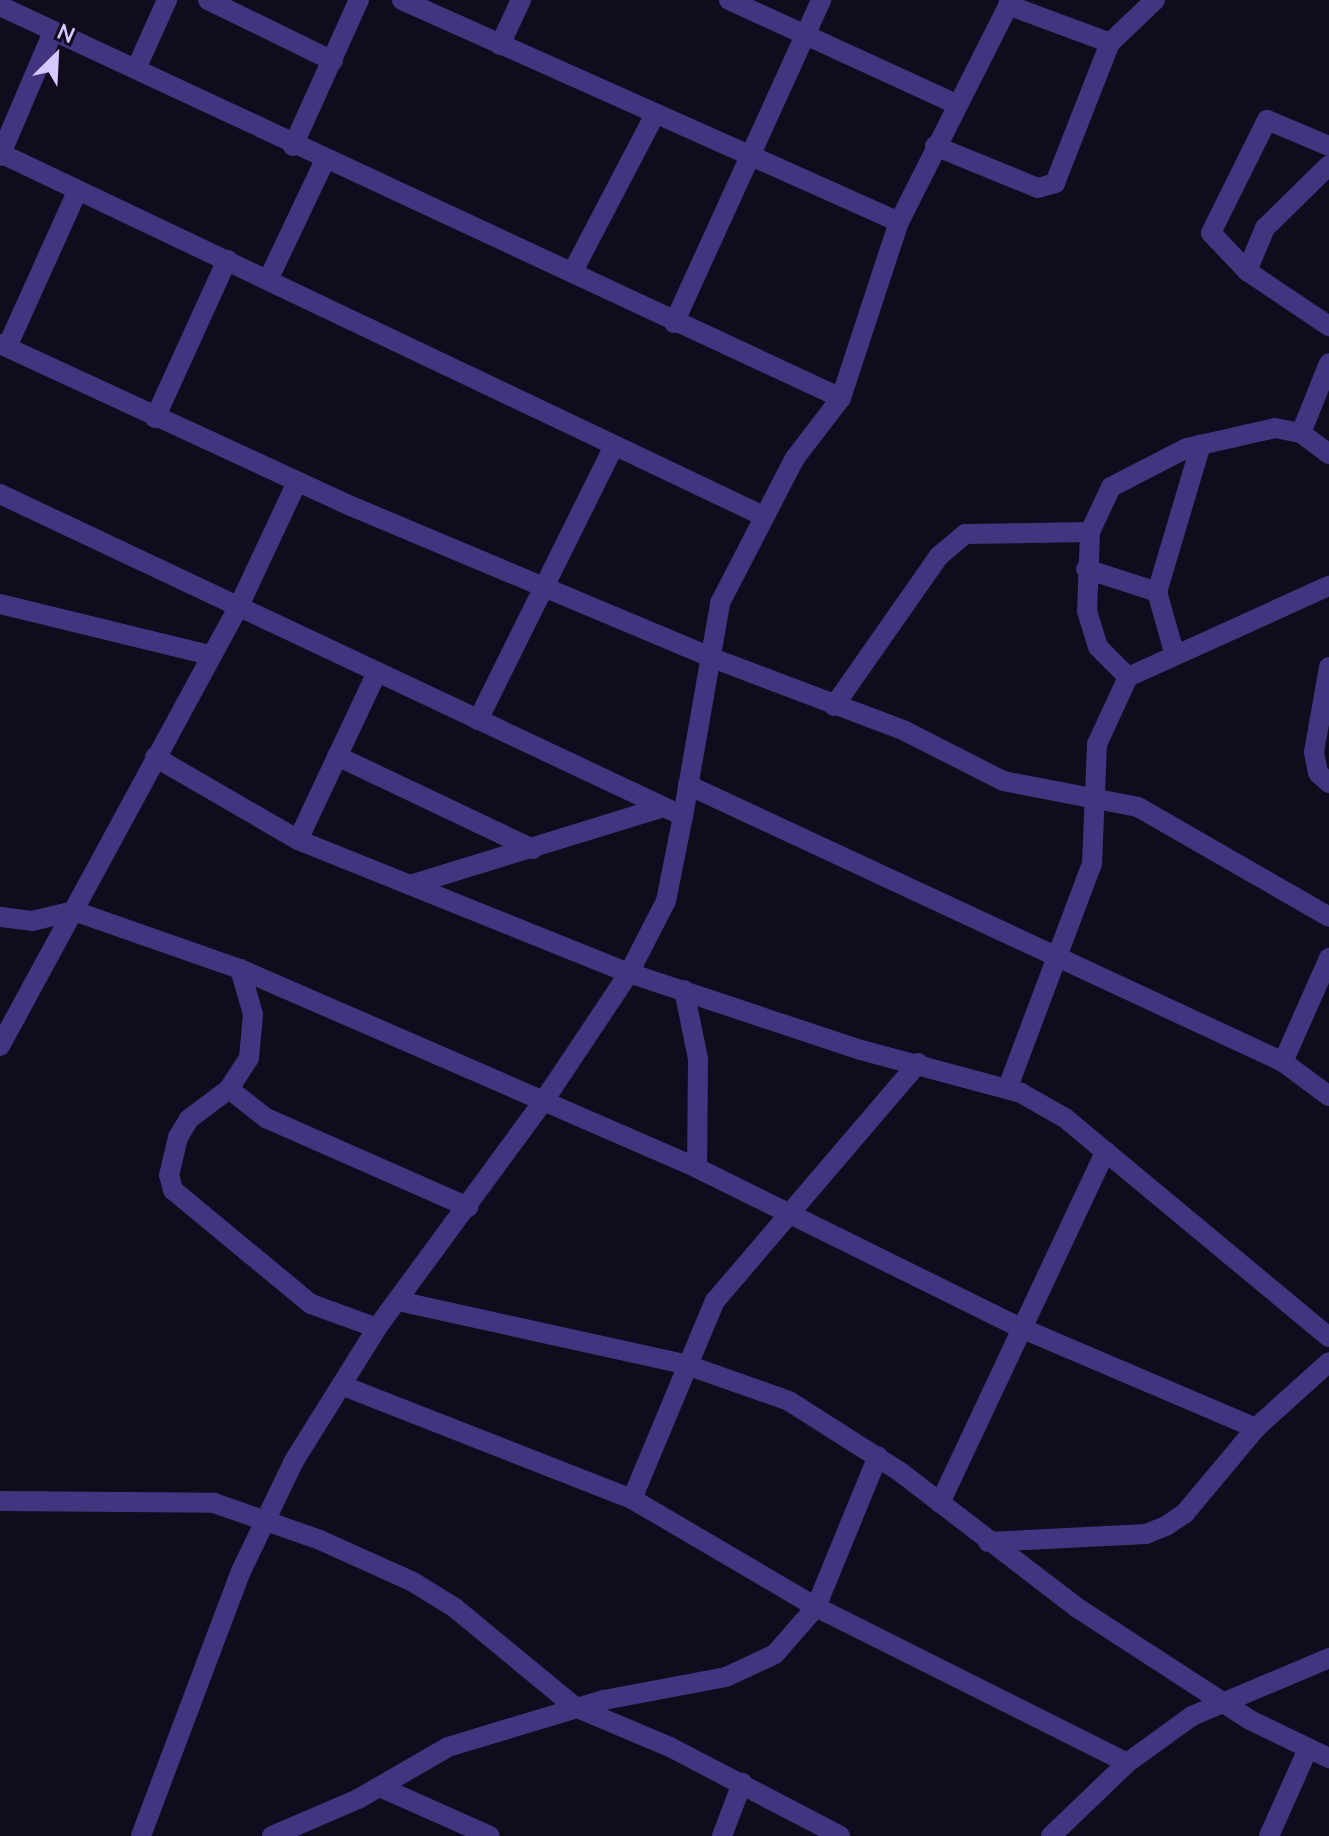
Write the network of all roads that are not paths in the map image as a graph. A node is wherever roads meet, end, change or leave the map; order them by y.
1 (167, 0) edge
2 (208, 0) edge
3 (359, 0) edge
4 (402, 0) edge
5 (521, 0) edge
6 (729, 0) edge
7 (821, 0) edge
8 (1155, 0) edge
9 (1010, 3) edge
10 (5, 5) edge
11 (53, 32) junction
12 (804, 36) junction
13 (1110, 43) junction
14 (500, 45) junction
15 (333, 61) junction
16 (136, 69) junction
17 (956, 104) junction
18 (655, 114) junction
19 (293, 146) junction
20 (935, 146) junction
21 (1329, 146) edge
22 (0, 154) edge
23 (749, 157) junction
24 (325, 160) junction
25 (1329, 165) edge
26 (78, 190) junction
27 (899, 222) junction
28 (227, 260) junction
29 (1247, 271) junction
30 (572, 273) junction
31 (268, 280) junction
32 (674, 323) junction
33 (1329, 326) edge
34 (4, 346) edge
35 (1329, 363) edge
36 (841, 398) junction
37 (155, 418) junction
38 (1301, 433) junction
39 (1201, 444) junction
40 (614, 446) junction
41 (1329, 454) edge
42 (297, 482) junction
43 (0, 494) edge
44 (763, 516) junction
45 (1090, 532) junction
46 (1086, 569) junction
47 (1329, 586) edge
48 (542, 589) junction
49 (1157, 592) junction
50 (0, 604) edge
51 (238, 608) junction
52 (1174, 652) junction
53 (210, 655) junction
54 (707, 656) junction
55 (1329, 667) edge
56 (377, 672) junction
57 (1128, 677) junction
58 (834, 706) junction
59 (478, 720) junction
60 (337, 756) junction
61 (155, 757) junction
62 (1329, 783) edge
63 (688, 785) junction
64 (1094, 796) junction
65 (663, 807) junction
66 (683, 816) junction
67 (298, 840) junction
68 (533, 849) junction
69 (410, 885) junction
70 (74, 911) junction
71 (0, 917) edge
72 (1329, 917) edge
73 (1057, 957) junction
74 (1329, 958) edge
75 (240, 969) junction
76 (629, 973) junction
77 (684, 990) junction
78 (0, 1046) edge
79 (1283, 1062) junction
80 (918, 1063) junction
81 (1008, 1087) junction
82 (229, 1089) junction
83 (1329, 1096) edge
84 (545, 1099) junction
85 (1106, 1151) junction
86 (697, 1168) junction
87 (468, 1207) junction
88 (794, 1215) junction
89 (398, 1301) junction
90 (377, 1328) junction
91 (1021, 1328) junction
92 (1329, 1337) edge
93 (1329, 1362) edge
94 (684, 1364) junction
95 (341, 1385) junction
96 (1256, 1428) junction
97 (878, 1456) junction
98 (632, 1499) junction
99 (0, 1501) edge
100 (940, 1503) junction
101 (264, 1518) junction
102 (988, 1542) junction
103 (816, 1607) junction
104 (1329, 1658) edge
105 (1221, 1701) junction
106 (575, 1707) junction
107 (1308, 1749) junction
108 (1329, 1758) edge
109 (1127, 1763) junction
110 (742, 1783) junction
111 (380, 1787) junction
112 (141, 1836) edge
113 (272, 1836) edge
114 (490, 1836) edge
115 (722, 1836) edge
116 (840, 1836) edge
117 (1051, 1836) edge
118 (1269, 1836) edge

1 - 16 street
2 - 15 street
3 - 15 street
4 - 14 street
5 - 14 street
6 - 12 street
7 - 12 street
8 - 13 street
9 - 13 street
9 - 17 street
10 - 11 street
11 - 16 street
11 - 22 street
12 - 17 street
12 - 23 street
13 - 20 street
14 - 18 street
15 - 19 street
16 - 19 street
17 - 20 street
18 - 23 street
18 - 30 street
19 - 24 street
20 - 27 street
21 - 29 street
22 - 26 street
23 - 27 street
23 - 32 street
24 - 30 street
24 - 31 street
25 - 29 street
26 - 28 street
26 - 34 street
27 - 36 street
28 - 31 street
28 - 37 street
29 - 33 street
30 - 32 street
31 - 40 street
32 - 36 street
34 - 37 street
35 - 38 street
36 - 44 street
37 - 42 street
38 - 39 street
38 - 41 street
39 - 45 street
39 - 49 street
40 - 44 street
40 - 48 street
42 - 48 street
42 - 51 street
43 - 51 street
44 - 54 street
45 - 46 street
45 - 58 street
46 - 49 street
46 - 57 street
47 - 52 street
48 - 54 street
48 - 59 street
49 - 52 street
50 - 53 street
51 - 53 street
51 - 56 street
52 - 57 street
53 - 61 street
54 - 58 street
54 - 63 street
55 - 62 street
56 - 59 street
56 - 60 street
57 - 64 street
58 - 64 street
59 - 65 street
60 - 67 street
60 - 68 street
61 - 67 street
61 - 70 street
63 - 66 street
63 - 73 street
64 - 72 street
64 - 73 street
65 - 66 street
65 - 68 street
66 - 76 street
67 - 69 street
68 - 69 street
69 - 76 street
70 - 71 street
70 - 75 street
70 - 78 street
73 - 79 street
73 - 81 street
74 - 79 street
75 - 82 street
75 - 84 street
76 - 77 street
76 - 84 street
77 - 80 street
77 - 86 street
79 - 83 street
80 - 81 street
80 - 88 street
81 - 85 street
82 - 87 street
82 - 90 street
84 - 86 street
84 - 87 street
85 - 91 street
85 - 92 street
86 - 88 street
87 - 89 street
88 - 91 street
88 - 94 street
89 - 90 street
89 - 94 street
90 - 95 street
91 - 96 street
91 - 100 street
93 - 96 street
94 - 97 street
94 - 98 street
95 - 98 street
95 - 101 street
96 - 102 street
97 - 100 street
97 - 103 street
98 - 103 street
99 - 101 street
100 - 102 street
101 - 106 street
101 - 112 street
102 - 105 street
103 - 106 street
103 - 109 street
104 - 105 street
105 - 107 street
105 - 109 street
106 - 110 street
106 - 111 street
107 - 108 street
107 - 118 street
109 - 117 street
110 - 115 street
110 - 116 street
111 - 113 street
111 - 114 street

